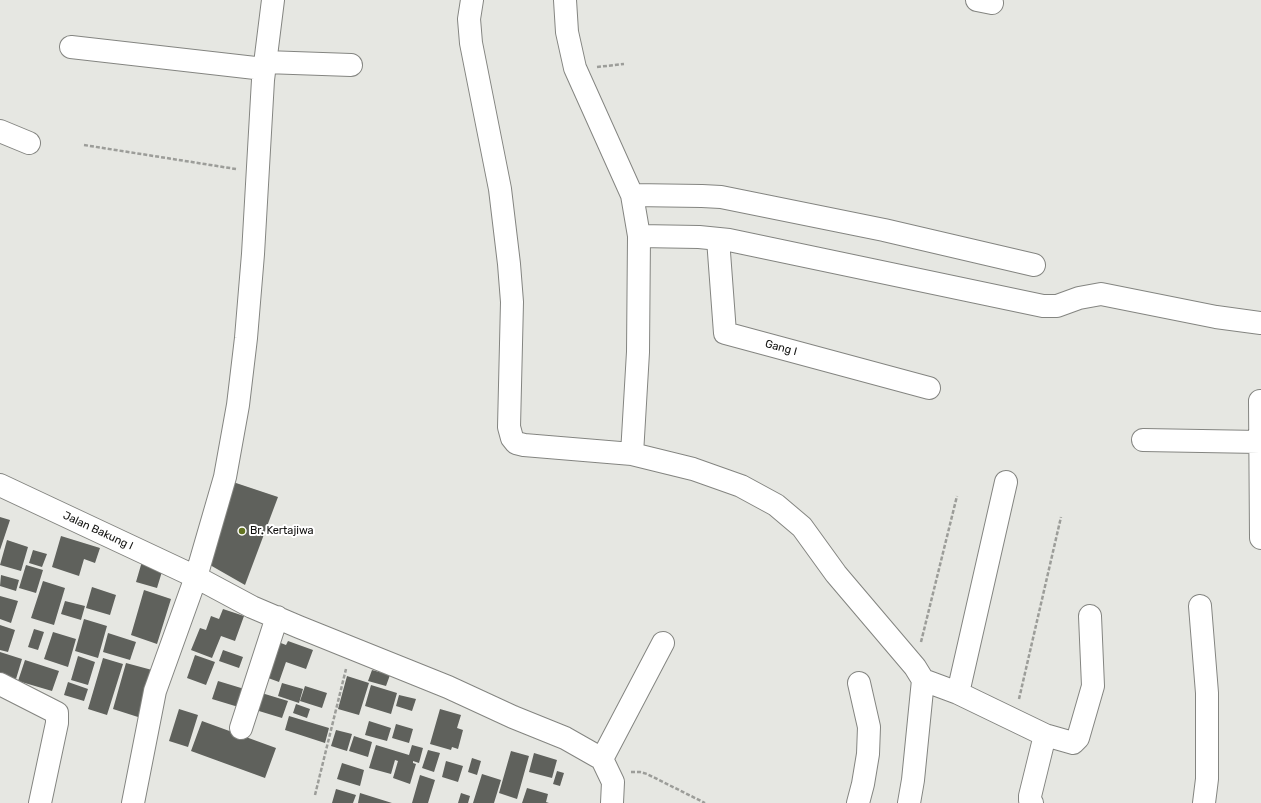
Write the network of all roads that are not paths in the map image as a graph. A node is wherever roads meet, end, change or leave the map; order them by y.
1 (273, 0) edge
2 (472, 0) edge
3 (565, 0) edge
4 (71, 47) dead end
5 (265, 65) junction
6 (351, 65) dead end
7 (0, 131) edge
8 (29, 143) dead end
9 (632, 195) junction
10 (639, 236) junction
11 (718, 239) junction
12 (1034, 265) dead end
13 (1261, 323) edge
14 (930, 388) dead end
15 (1260, 401) dead end
16 (1143, 440) dead end
17 (1260, 442) junction
18 (632, 454) junction
19 (1006, 482) dead end
20 (0, 486) edge
21 (1261, 538) edge
22 (196, 577) junction
23 (1200, 606) dead end
24 (1090, 616) dead end
25 (277, 617) junction
26 (662, 643) dead end
27 (919, 674) junction
28 (859, 683) dead end
29 (0, 684) edge
30 (958, 693) junction
31 (242, 728) dead end
32 (1045, 735) junction
33 (602, 759) junction
34 (40, 803) edge
35 (133, 803) edge
36 (612, 803) edge
37 (858, 803) edge
38 (909, 803) edge
39 (1032, 803) edge
40 (1204, 803) edge

1 - 5 street
2 - 18 street
3 - 9 street
4 - 5 street
5 - 6 street
5 - 22 street
7 - 8 street
9 - 10 street
9 - 12 street
10 - 11 street
10 - 18 street
11 - 13 street
11 - 14 street, Gang I
15 - 17 street
16 - 17 street
17 - 21 street
18 - 27 street
19 - 30 street
20 - 22 street, Jalan Bakung I
22 - 25 street, Jalan Bakung I
22 - 35 street
23 - 40 street
24 - 32 street
25 - 31 street
25 - 33 street, Jalan Bakung I
26 - 33 street
27 - 30 street
27 - 38 street
28 - 37 street
29 - 34 street
30 - 32 street
32 - 39 street
33 - 36 street

